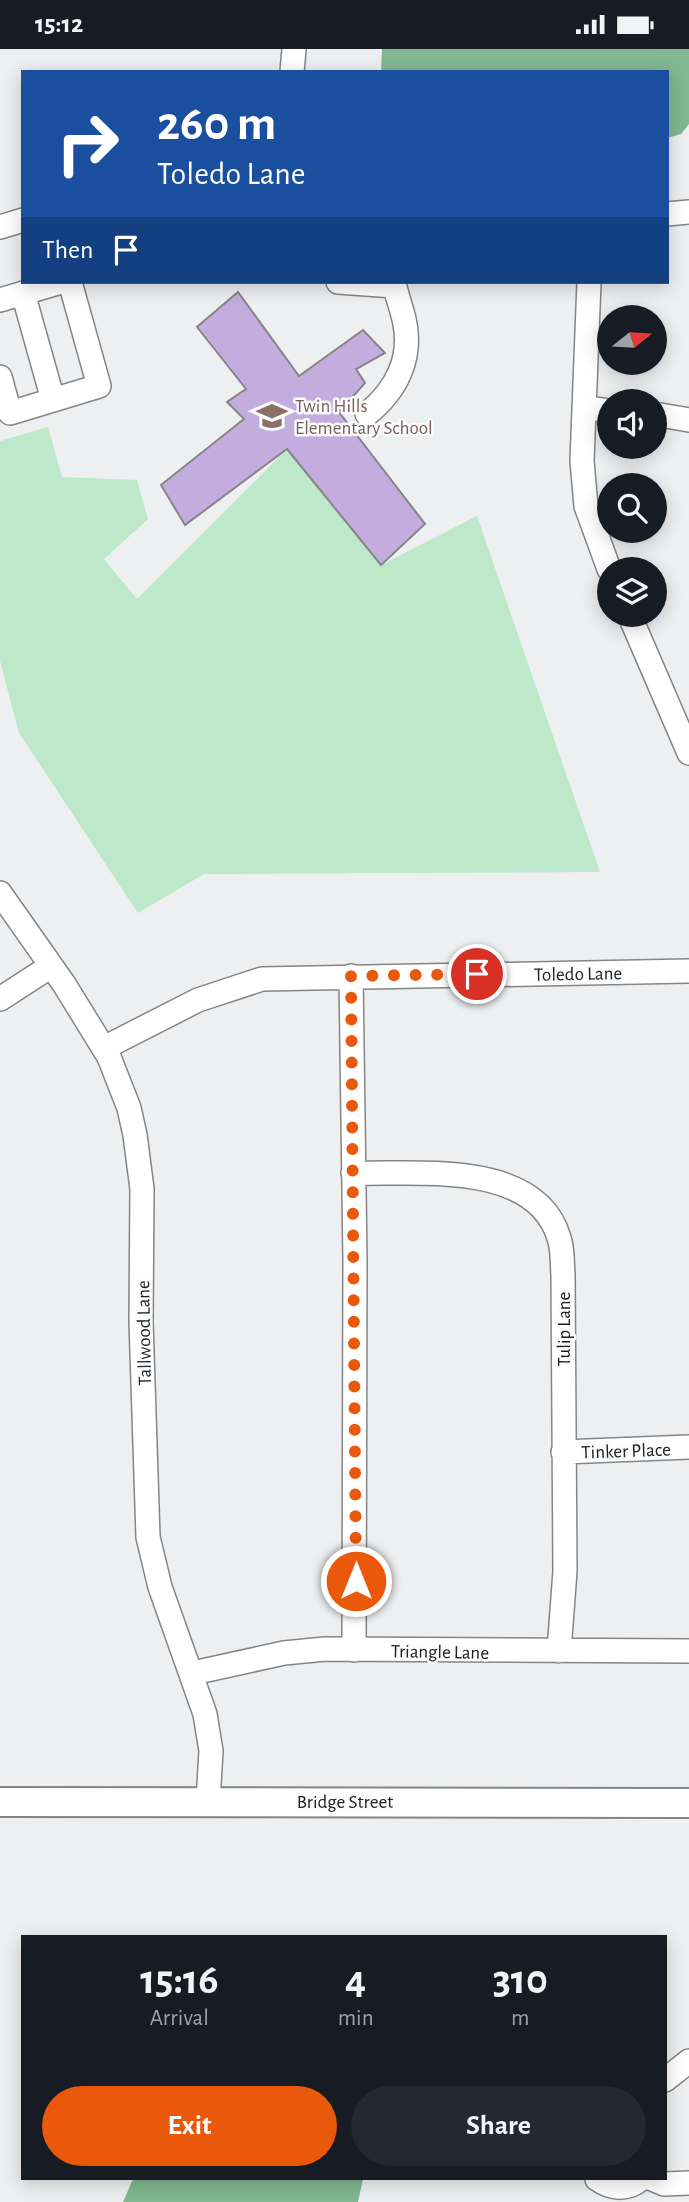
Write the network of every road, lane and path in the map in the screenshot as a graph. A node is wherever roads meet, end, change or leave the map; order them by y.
1 (294, 49) edge
2 (292, 70) edge
3 (689, 212) edge
4 (669, 214) edge
5 (21, 221) edge
6 (0, 227) edge
7 (54, 284) edge
8 (71, 284) edge
9 (394, 284) edge
10 (589, 284) edge
11 (23, 293) junction
12 (0, 300) edge
13 (0, 377) edge
14 (53, 400) junction
15 (584, 407) junction
16 (597, 409) edge
17 (366, 414) dead end
18 (667, 416) edge
19 (689, 420) edge
20 (605, 557) edge
21 (635, 627) edge
22 (689, 753) edge
23 (0, 893) edge
24 (51, 966) junction
25 (689, 971) edge
26 (351, 976) junction
27 (0, 999) edge
28 (104, 1048) junction
29 (353, 1173) junction
30 (689, 1447) edge
31 (563, 1453) junction
32 (354, 1650) junction
33 (559, 1651) junction
34 (689, 1651) edge
35 (193, 1673) junction
36 (208, 1801) junction
37 (0, 1802) edge
38 (689, 1803) edge
39 (689, 2061) edge
40 (667, 2078) edge
41 (599, 2180) edge
42 (639, 2180) edge
43 (654, 2180) edge
44 (689, 2183) edge

1 - 2 street
3 - 4 street
5 - 6 street
7 - 11 street
8 - 14 street
9 - 17 street
10 - 15 street
11 - 12 street
11 - 14 street
13 - 14 street
15 - 16 street
15 - 20 street
18 - 19 street
21 - 22 street
23 - 24 street, Tallwood Lane
24 - 27 street
24 - 28 street, Tallwood Lane
25 - 26 street, Toledo Lane
26 - 28 street, Toledo Lane
26 - 29 street
28 - 35 street, Tallwood Lane
29 - 31 street, Tulip Lane
29 - 32 street
30 - 31 street, Tinker Place
31 - 33 street, Tulip Lane
32 - 33 street, Triangle Lane
32 - 35 street, Triangle Lane
33 - 34 street, Triangle Lane
35 - 36 street, Tallwood Lane
36 - 37 main road, Bridge Street
36 - 38 main road, Bridge Street
39 - 40 street
41 - 42 street
43 - 44 street

